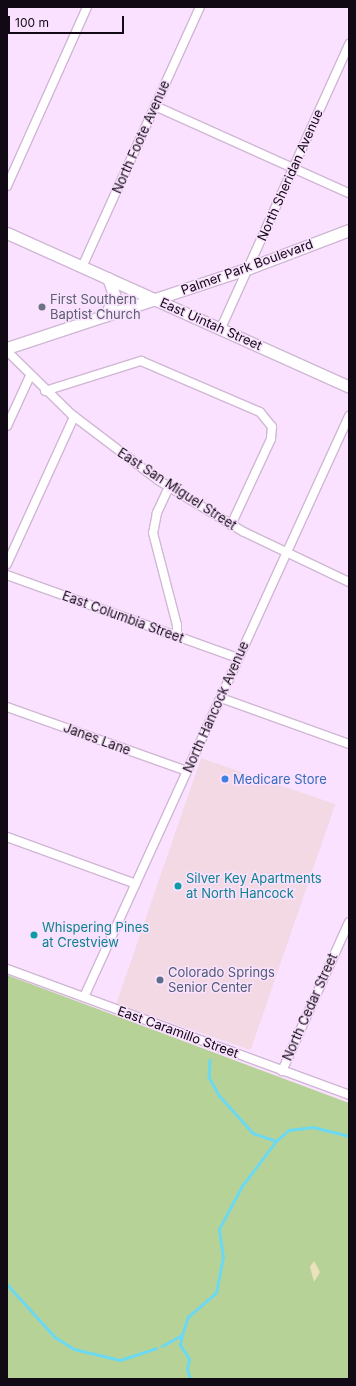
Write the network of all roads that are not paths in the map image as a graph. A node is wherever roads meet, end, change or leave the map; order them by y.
1 (88, 7) edge
2 (200, 7) edge
3 (349, 44) edge
4 (156, 106) junction
5 (294, 168) junction
6 (7, 186) edge
7 (349, 193) edge
8 (349, 230) edge
9 (7, 233) edge
10 (82, 267) junction
11 (249, 268) junction
12 (108, 278) junction
13 (156, 299) junction
14 (105, 316) junction
15 (221, 328) junction
16 (7, 348) edge
17 (7, 351) edge
18 (30, 376) junction
19 (349, 387) edge
20 (45, 391) junction
21 (349, 416) edge
22 (74, 417) junction
23 (7, 426) edge
24 (169, 488) junction
25 (231, 524) junction
26 (286, 553) junction
27 (7, 564) edge
28 (7, 575) edge
29 (349, 582) edge
30 (177, 636) junction
31 (238, 658) junction
32 (221, 698) junction
33 (7, 707) edge
34 (349, 744) edge
35 (187, 771) junction
36 (7, 837) edge
37 (136, 884) junction
38 (349, 922) edge
39 (7, 969) edge
40 (84, 997) junction
41 (282, 1071) junction
42 (349, 1095) edge

1 - 6 street
2 - 4 street, North Foote Avenue
3 - 5 street, North Sheridan Avenue
4 - 5 street
4 - 10 street, North Foote Avenue
5 - 7 street
5 - 11 street, North Sheridan Avenue
8 - 11 main road, Palmer Park Boulevard
9 - 10 main road, East Uintah Street
10 - 12 main road, East Uintah Street
11 - 13 main road, Palmer Park Boulevard
11 - 15 street, North Sheridan Avenue
12 - 13 main road, East Uintah Street
12 - 14 main road
13 - 14 main road, Palmer Park Boulevard
13 - 15 main road, East Uintah Street
14 - 16 main road, Palmer Park Boulevard
15 - 19 main road, East Uintah Street
17 - 18 street, East San Miguel Street
18 - 20 street, East San Miguel Street
18 - 23 street
20 - 22 street, East San Miguel Street
20 - 25 street
21 - 26 street, North Hancock Avenue
22 - 24 street, East San Miguel Street
22 - 27 street
24 - 25 street, East San Miguel Street
24 - 30 street
25 - 26 street, East San Miguel Street
26 - 29 street, East San Miguel Street
26 - 31 street, North Hancock Avenue
28 - 30 street, East Columbia Street
30 - 31 street, East Columbia Street
31 - 32 street, North Hancock Avenue
32 - 34 street
32 - 35 street, North Hancock Avenue
33 - 35 street, Janes Lane
35 - 37 street, North Hancock Avenue
36 - 37 street
37 - 40 street, North Hancock Avenue
38 - 41 street, North Cedar Street
39 - 40 street, East Caramillo Street
40 - 41 street, East Caramillo Street
41 - 42 street, East Caramillo Street

